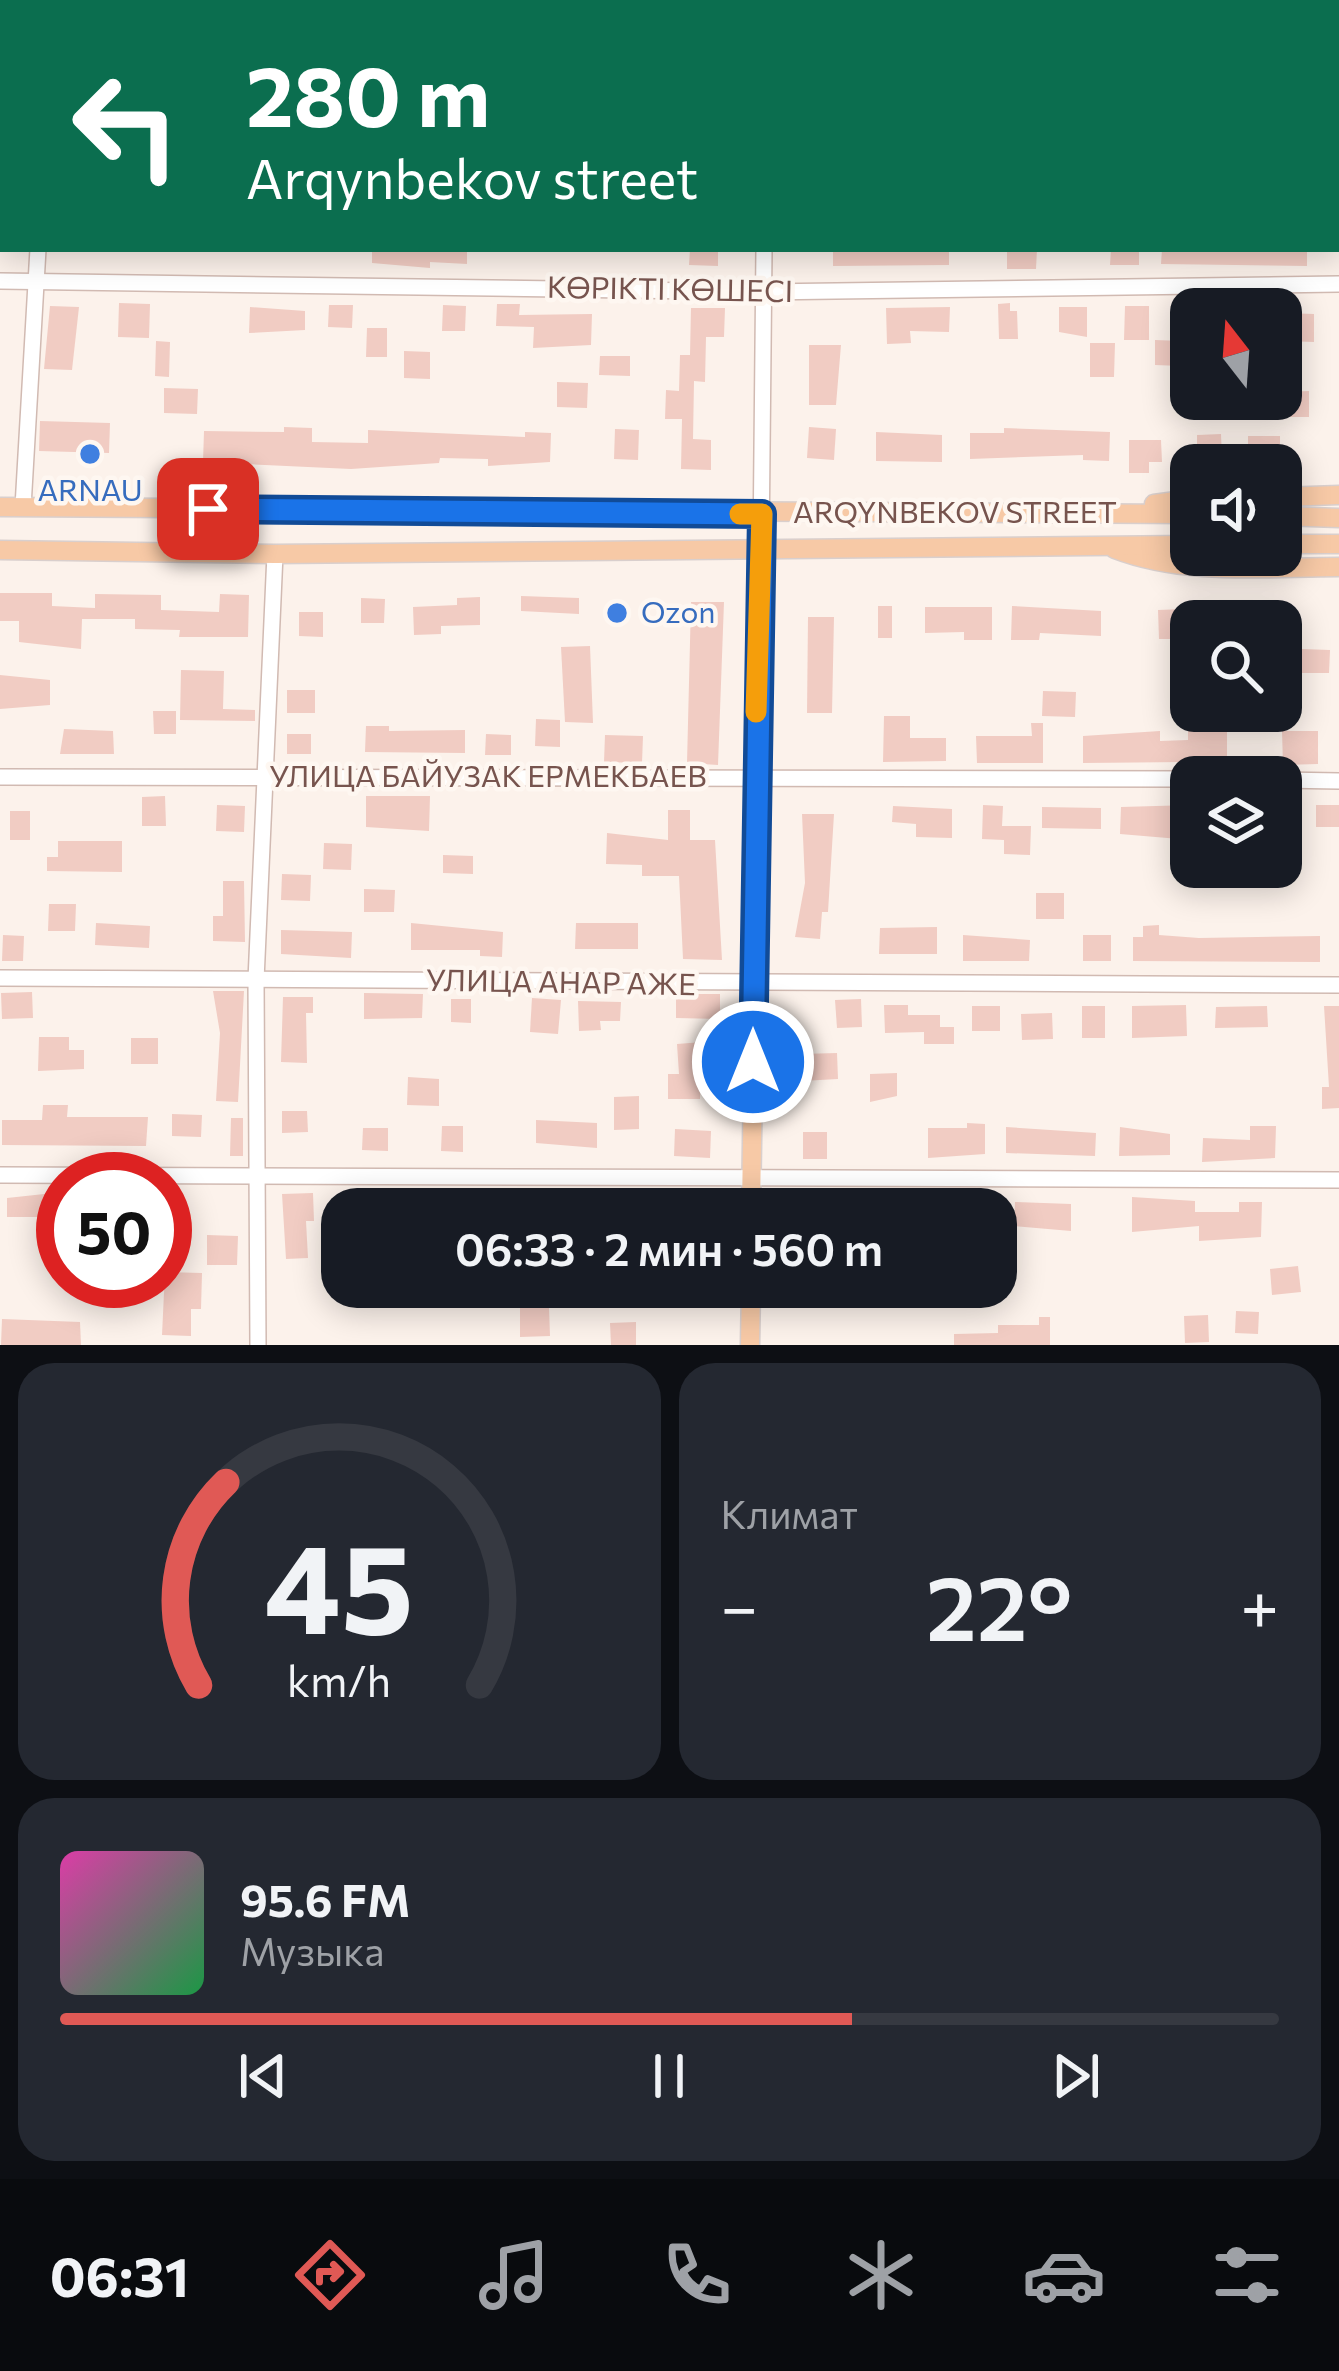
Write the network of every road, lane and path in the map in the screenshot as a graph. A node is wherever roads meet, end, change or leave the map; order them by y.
1 (38, 252) edge
2 (764, 252) edge
3 (0, 281) edge
4 (38, 281) junction
5 (1339, 284) edge
6 (763, 292) junction
7 (1339, 495) edge
8 (1302, 496) edge
9 (1170, 502) edge
10 (0, 507) edge
11 (23, 507) junction
12 (1109, 511) junction
13 (1170, 513) edge
14 (762, 514) junction
15 (1302, 517) edge
16 (1339, 518) edge
17 (1302, 544) edge
18 (1339, 544) edge
19 (1105, 545) junction
20 (1170, 545) edge
21 (0, 550) edge
22 (760, 550) junction
23 (275, 554) junction
24 (1339, 567) edge
25 (755, 776) junction
26 (0, 777) edge
27 (265, 778) junction
28 (1170, 779) edge
29 (1302, 780) edge
30 (1339, 781) edge
31 (0, 978) edge
32 (256, 980) junction
33 (753, 985) junction
34 (1339, 985) edge
35 (0, 1175) edge
36 (257, 1178) junction
37 (752, 1178) junction
38 (1339, 1180) edge
39 (752, 1188) edge
40 (751, 1308) edge
41 (258, 1345) edge
42 (751, 1345) edge

1 - 4 street
2 - 6 street
3 - 4 street, КӨРІКТІ КӨШЕСІ
4 - 6 street, КӨРІКТІ КӨШЕСІ
4 - 11 street
5 - 6 street, КӨРІКТІ КӨШЕСІ
6 - 14 street
7 - 8 main road
9 - 12 main road
10 - 11 main road, ARQYNBEKOV STREET
11 - 14 main road, ARQYNBEKOV STREET
12 - 13 main road, ARQYNBEKOV STREET
12 - 14 main road, ARQYNBEKOV STREET
14 - 22 street
15 - 16 main road
17 - 18 main road
19 - 20 main road, ARQYNBEKOV STREET
19 - 22 main road, ARQYNBEKOV STREET
19 - 24 main road
21 - 23 main road, ARQYNBEKOV STREET
22 - 23 main road, ARQYNBEKOV STREET
22 - 25 main road
23 - 27 street
25 - 27 street, УЛИЦА БАЙУЗАК ЕРМЕКБАЕВ
25 - 28 street, УЛИЦА БАЙУЗАК ЕРМЕКБАЕВ
25 - 33 main road
26 - 27 street, УЛИЦА БАЙУЗАК ЕРМЕКБАЕВ
27 - 32 street
29 - 30 street
31 - 32 street, УЛИЦА АНАР АЖЕ
32 - 33 street, УЛИЦА АНАР АЖЕ
32 - 36 street
33 - 34 street, УЛИЦА АНАР АЖЕ
33 - 37 main road
35 - 36 street
36 - 37 street
36 - 41 street
37 - 38 street
37 - 39 main road
40 - 42 main road

